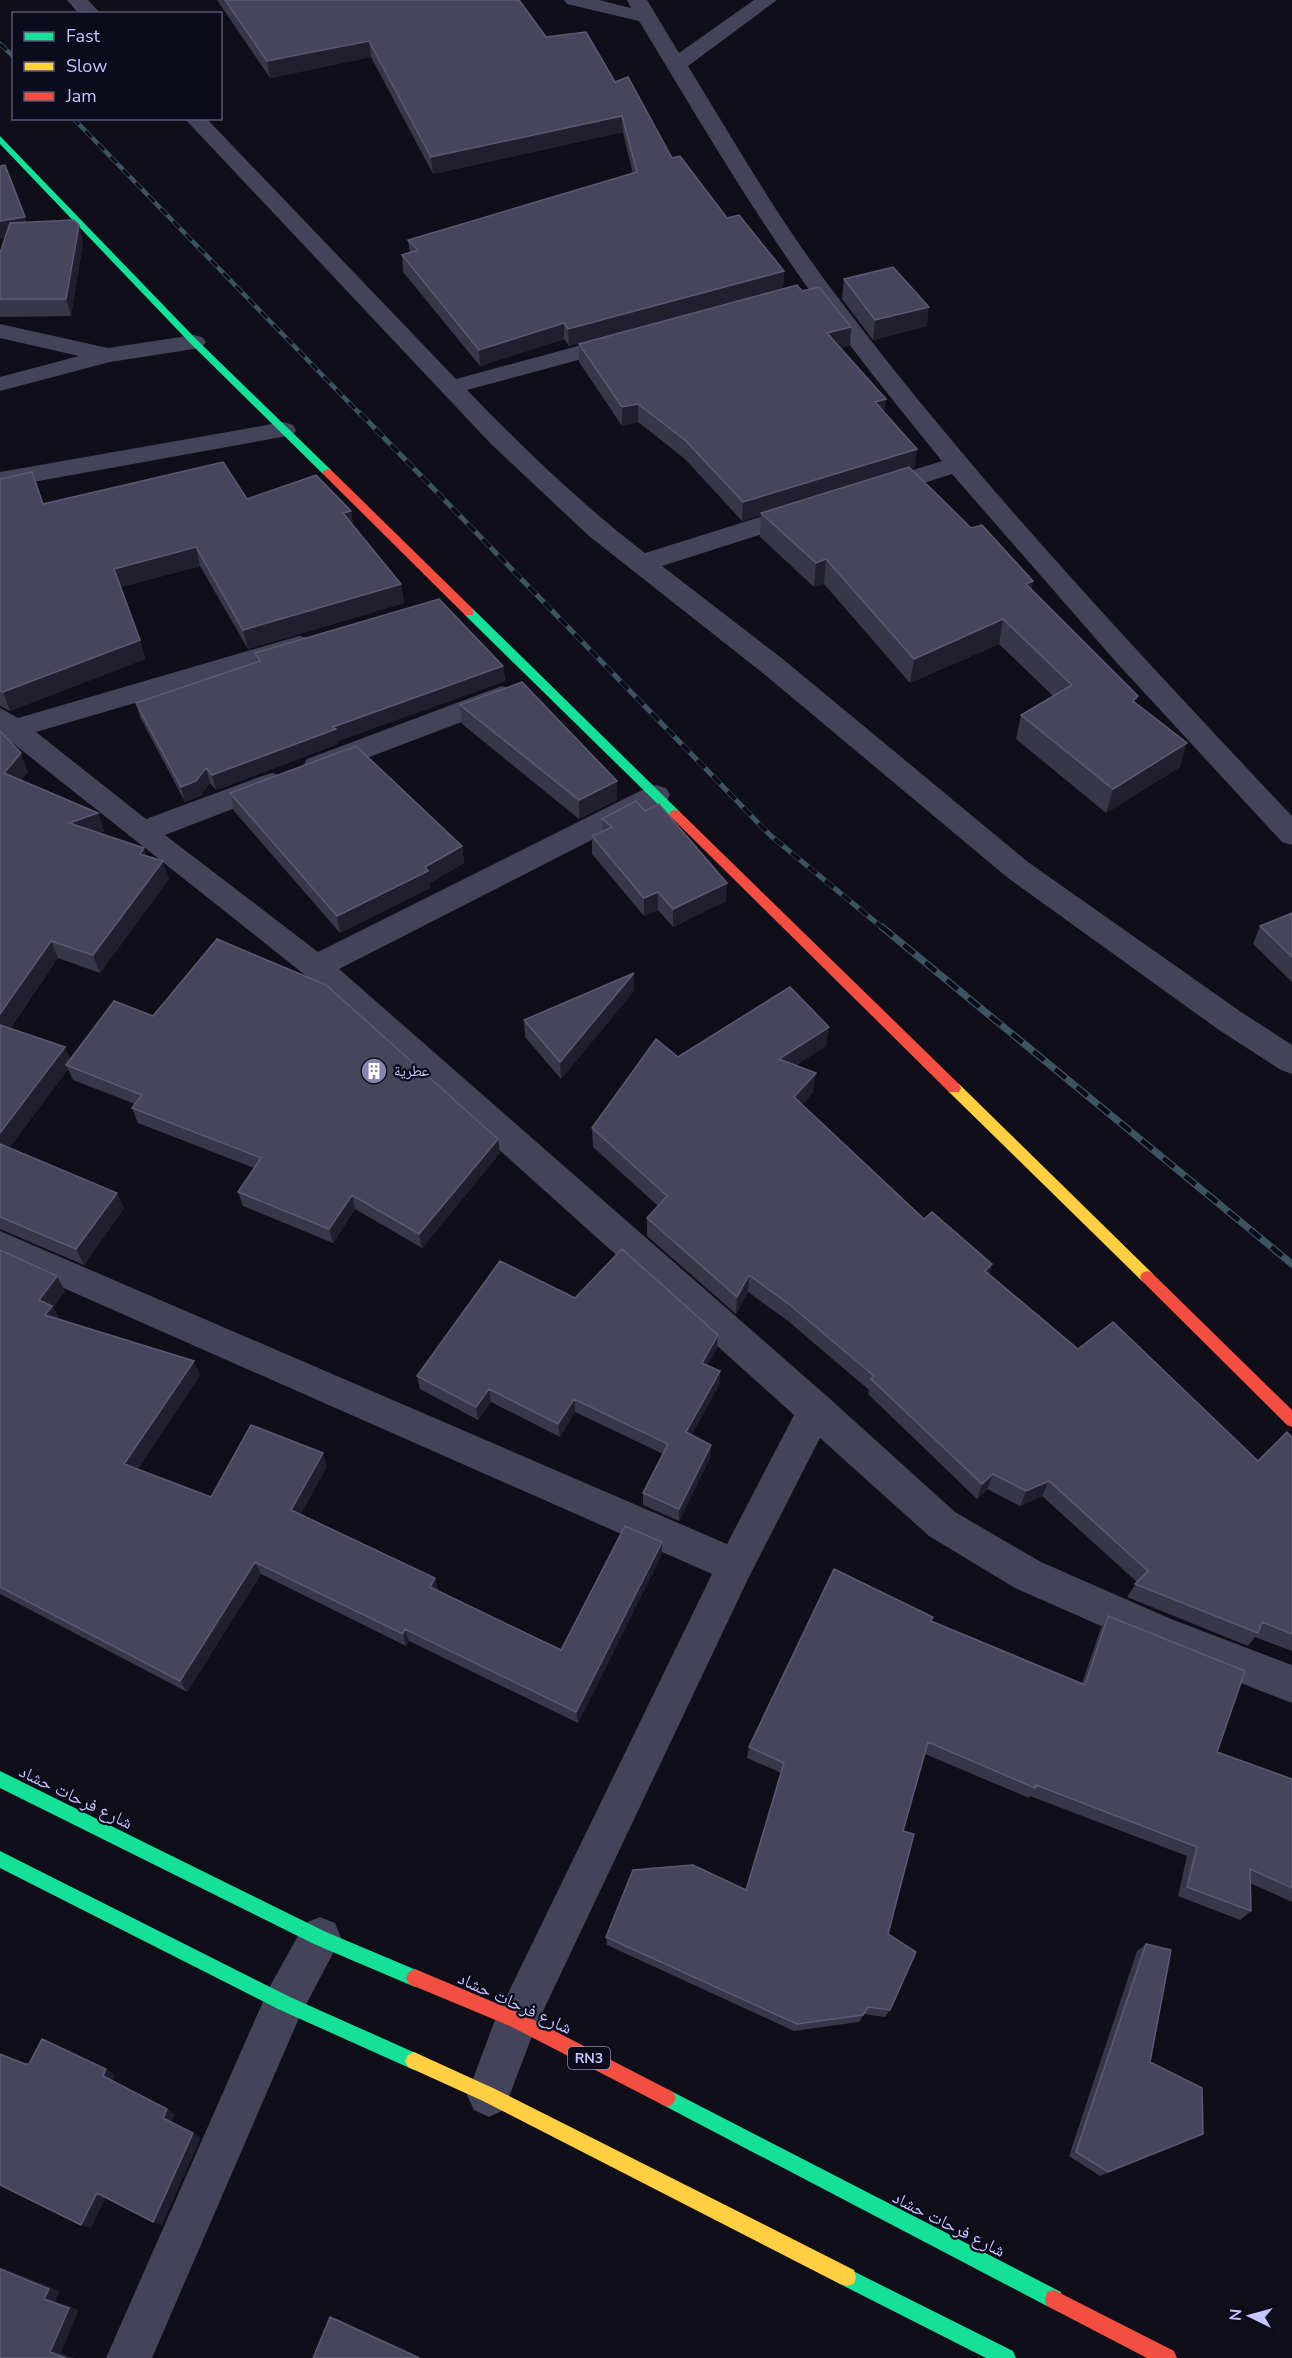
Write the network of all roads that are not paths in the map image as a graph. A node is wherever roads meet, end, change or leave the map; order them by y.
1 (574, 0) edge
2 (767, 0) edge
3 (641, 8) edge
4 (677, 65) junction
5 (196, 120) edge
6 (0, 139) edge
7 (0, 331) edge
8 (646, 335) edge
9 (194, 342) junction
10 (108, 355) junction
11 (0, 384) edge
12 (452, 387) junction
13 (284, 430) junction
14 (959, 464) junction
15 (0, 480) edge
16 (856, 496) edge
17 (822, 507) edge
18 (640, 564) junction
19 (320, 639) edge
20 (540, 681) junction
21 (6, 723) edge
22 (656, 795) junction
23 (142, 832) junction
24 (1292, 834) edge
25 (316, 967) junction
26 (1292, 1060) edge
27 (0, 1245) edge
28 (816, 1409) junction
29 (1292, 1420) edge
30 (735, 1566) junction
31 (1292, 1684) edge
32 (0, 1779) edge
33 (0, 1859) edge
34 (320, 1938) junction
35 (284, 2003) junction
36 (516, 2020) junction
37 (489, 2095) junction
38 (129, 2358) edge
39 (1006, 2358) edge
40 (1167, 2358) edge

1 - 3 street
2 - 4 street
3 - 4 street
4 - 14 street
5 - 12 street
6 - 9 street
7 - 10 street
8 - 12 street
9 - 10 street
9 - 13 street
10 - 11 street
12 - 18 street
13 - 15 street
13 - 20 street
14 - 16 street
14 - 24 street
17 - 18 street
18 - 26 street
19 - 21 street
20 - 22 street
20 - 23 street
21 - 23 street
22 - 25 street
22 - 29 street
23 - 25 street
25 - 28 street
27 - 30 street
28 - 30 street
28 - 31 street
30 - 36 street
32 - 34 street, شارع فرحات حشاد / RN3
33 - 35 street
34 - 35 street
34 - 36 street, شارع فرحات حشاد / RN3
35 - 37 street
35 - 38 street
36 - 37 street
36 - 40 street, شارع فرحات حشاد / RN3
37 - 39 street

